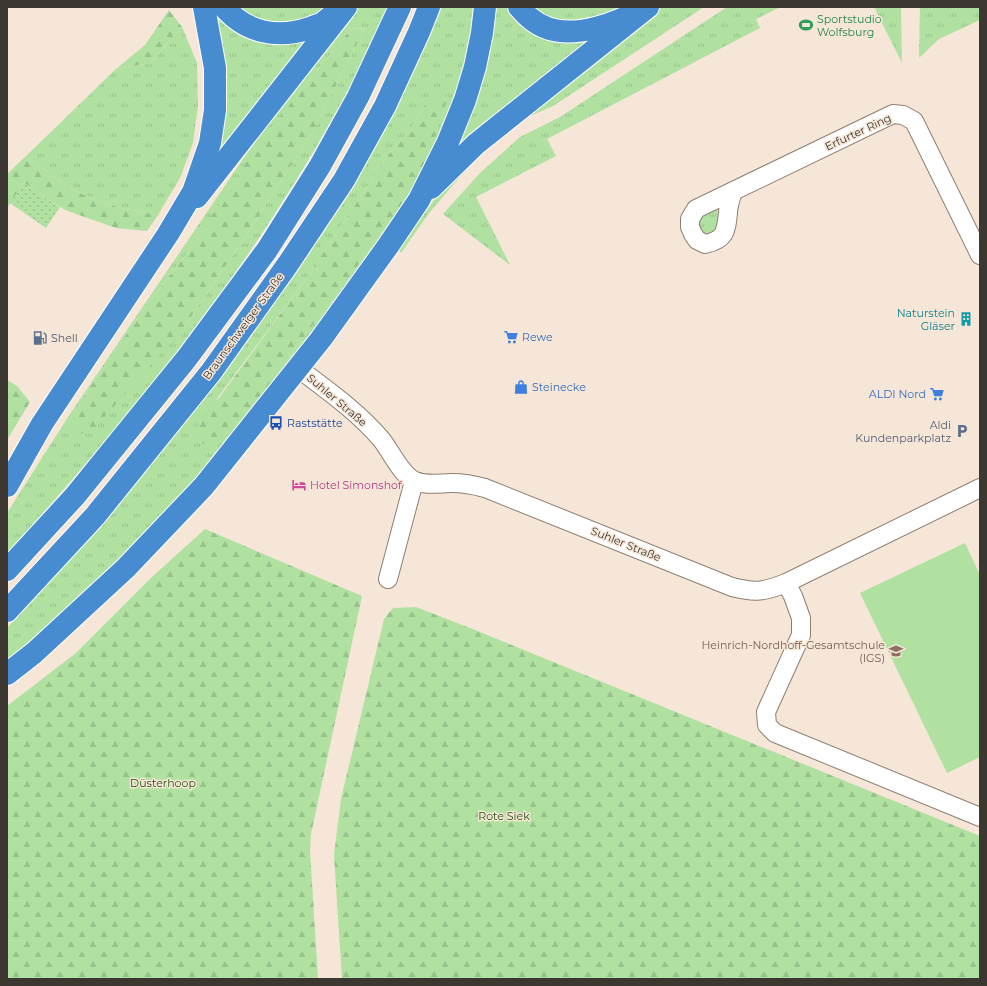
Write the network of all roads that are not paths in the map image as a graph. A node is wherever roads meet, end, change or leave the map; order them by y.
1 (204, 7) edge
2 (224, 7) edge
3 (342, 7) edge
4 (346, 7) edge
5 (400, 7) edge
6 (429, 7) edge
7 (485, 7) edge
8 (519, 7) edge
9 (647, 7) edge
10 (733, 191) junction
11 (419, 200) junction
12 (168, 234) junction
13 (980, 255) edge
14 (298, 368) junction
15 (414, 481) junction
16 (7, 486) edge
17 (980, 488) edge
18 (7, 570) edge
19 (388, 579) dead end
20 (786, 583) junction
21 (7, 611) edge
22 (7, 674) edge
23 (980, 817) edge

1 - 12 highway
2 - 3 highway
4 - 12 highway
5 - 18 highway
6 - 21 highway, Braunschweiger Straße
7 - 11 highway
8 - 9 highway
9 - 11 highway
10 - 10 street, Erfurter Ring
10 - 13 street, Erfurter Ring
11 - 14 highway
12 - 16 highway
14 - 15 street, Suhler Straße
14 - 22 highway
15 - 19 street
15 - 20 street, Suhler Straße
17 - 20 street, Suhler Straße
20 - 23 street

